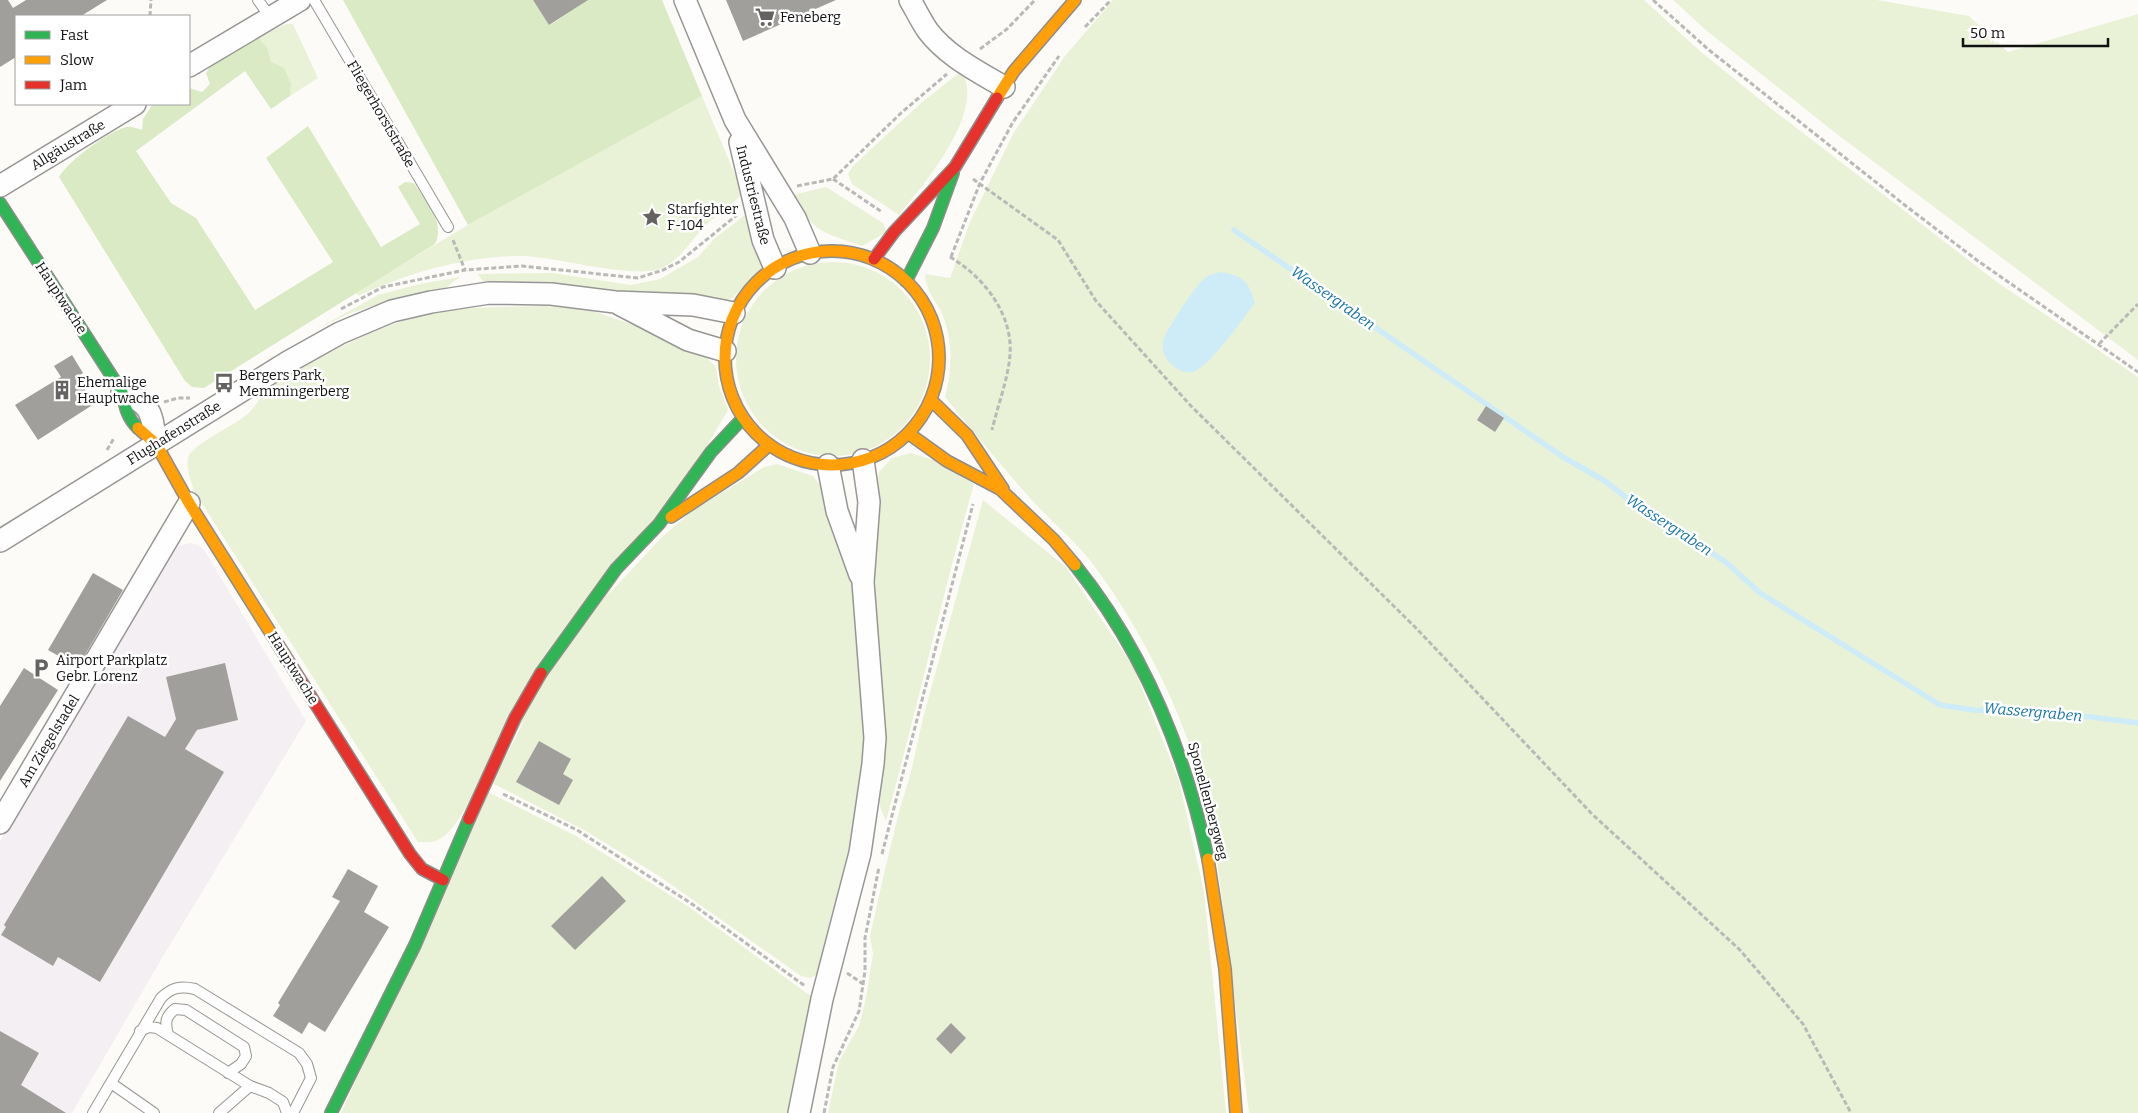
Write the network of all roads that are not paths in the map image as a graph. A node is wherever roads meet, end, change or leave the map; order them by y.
1 (300, 0) edge
2 (314, 0) edge
3 (685, 0) edge
4 (910, 0) edge
5 (1075, 0) edge
6 (264, 8) edge
7 (190, 65) edge
8 (1004, 87) junction
9 (133, 105) edge
10 (735, 120) junction
11 (955, 167) junction
12 (0, 186) edge
13 (0, 203) edge
14 (448, 227) road end
15 (810, 253) junction
16 (874, 259) junction
17 (775, 268) junction
18 (906, 281) junction
19 (615, 302) junction
20 (734, 313) junction
21 (725, 350) junction
22 (122, 392) joint
23 (931, 400) junction
24 (743, 418) junction
25 (908, 433) junction
26 (156, 444) junction
27 (769, 445) junction
28 (863, 460) junction
29 (828, 465) junction
30 (1006, 492) junction
31 (189, 504) junction
32 (659, 524) junction
33 (0, 541) edge
34 (863, 582) junction
35 (0, 823) edge
36 (443, 880) junction
37 (140, 1031) junction
38 (168, 1035) junction
39 (228, 1073) junction
40 (111, 1083) junction
41 (250, 1086) junction
42 (93, 1113) edge
43 (154, 1113) edge
44 (219, 1113) edge
45 (287, 1113) edge
46 (293, 1113) edge
47 (331, 1113) edge
48 (799, 1113) edge
49 (1236, 1113) edge

1 - 6 street
2 - 14 lane, Fliegerhorststraße
3 - 10 street, Industriestraße
4 - 8 street
5 - 8 street
6 - 7 street
8 - 11 street
9 - 12 street, Allgäustraße
10 - 15 street, Industriestraße
10 - 17 street, Industriestraße
11 - 16 street
11 - 18 street
13 - 22 street, Hauptwache
15 - 16 street
15 - 17 street
16 - 18 street
17 - 20 street
18 - 23 street
19 - 20 street, Flughafenstraße
19 - 21 street, Flughafenstraße
19 - 26 street, Flughafenstraße
20 - 21 street
21 - 24 street
22 - 26 street, Hauptwache
23 - 25 street
23 - 30 street, Sponellenbergweg
24 - 27 street
24 - 32 street
25 - 28 street
25 - 30 street, Sponellenbergweg
26 - 31 street, Hauptwache
26 - 33 street, Flughafenstraße
27 - 29 street
27 - 32 street
28 - 29 street
28 - 34 street
29 - 34 street
30 - 49 street, Sponellenbergweg
31 - 35 street, Am Ziegelstadel
31 - 36 street, Hauptwache
32 - 36 street
34 - 48 street
36 - 47 street
37 - 38 lane
37 - 40 lane
37 - 46 lane
38 - 39 lane
38 - 39 lane
39 - 41 lane
40 - 42 lane
40 - 43 lane
41 - 44 lane
41 - 45 lane

